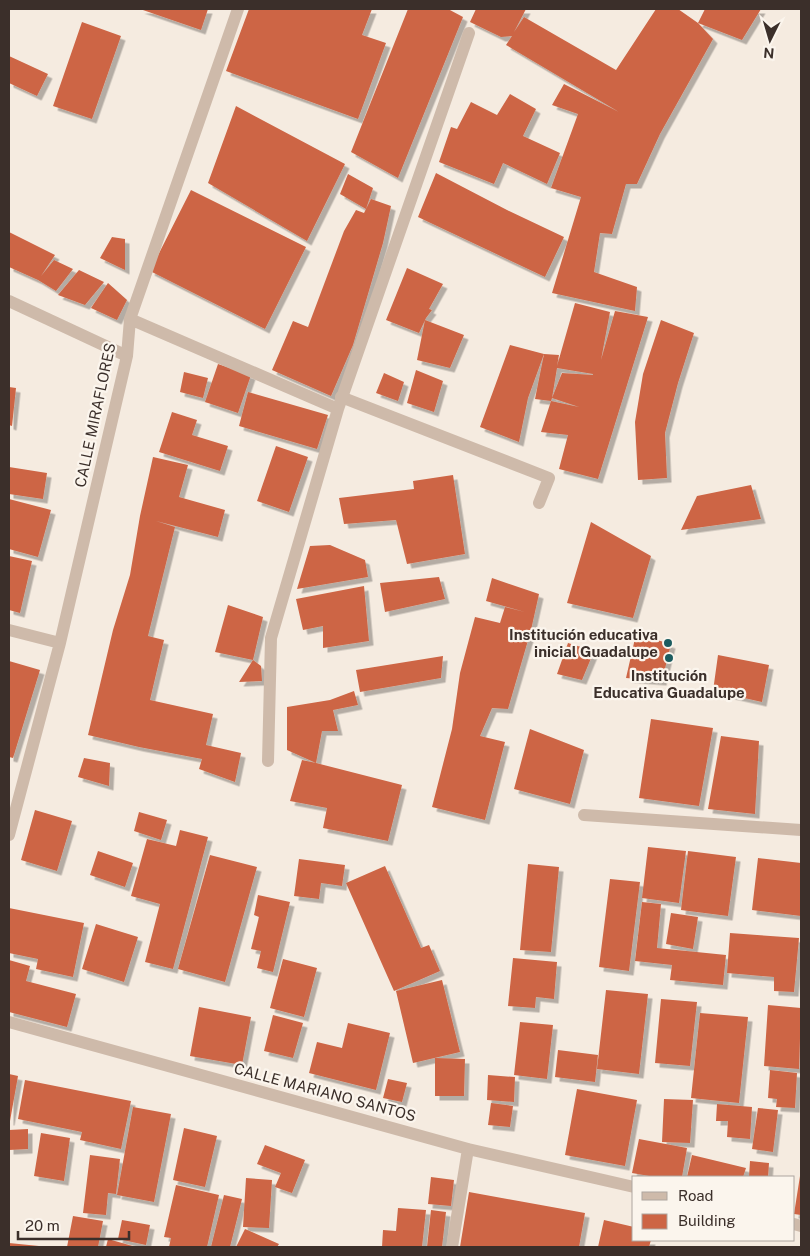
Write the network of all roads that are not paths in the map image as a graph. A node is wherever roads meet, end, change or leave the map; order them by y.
1 (238, 9) edge
2 (469, 33) dead end
3 (9, 301) edge
4 (130, 319) junction
5 (127, 356) junction
6 (340, 403) junction
7 (539, 503) dead end
8 (9, 630) edge
9 (60, 643) junction
10 (268, 760) dead end
11 (584, 815) dead end
12 (801, 830) edge
13 (9, 835) edge
14 (9, 1022) edge
15 (468, 1149) junction
16 (632, 1187) edge
17 (452, 1247) edge

1 - 4 street, CALLE MIRAFLORES
2 - 6 street
3 - 5 street
4 - 5 street, CALLE MIRAFLORES
4 - 6 street
5 - 9 street, CALLE MIRAFLORES
6 - 7 street
6 - 10 street
8 - 9 street
9 - 13 street, CALLE MIRAFLORES
11 - 12 street
14 - 15 street, CALLE MARIANO SANTOS
15 - 16 street, CALLE MARIANO SANTOS
15 - 17 street

